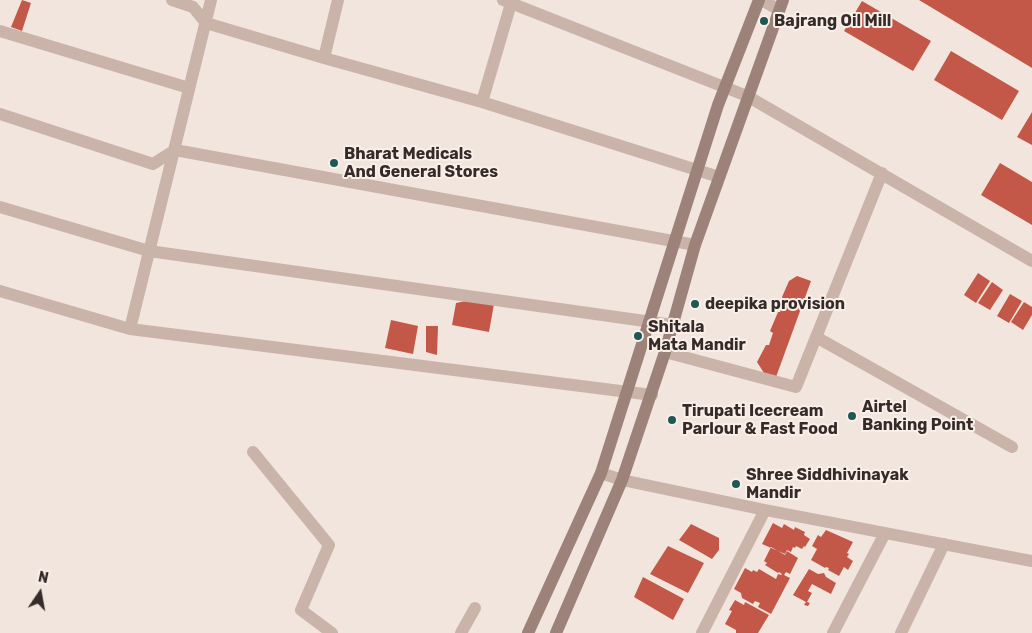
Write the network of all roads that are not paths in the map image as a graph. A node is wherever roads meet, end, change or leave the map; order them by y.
1 (172, 0) edge
2 (211, 0) edge
3 (338, 0) edge
4 (761, 0) edge
5 (509, 1) edge
6 (781, 5) edge
7 (206, 23) junction
8 (0, 31) edge
9 (324, 58) junction
10 (725, 87) junction
11 (189, 88) junction
12 (747, 96) junction
13 (482, 102) junction
14 (0, 114) edge
15 (176, 150) junction
16 (697, 170) junction
17 (882, 173) junction
18 (719, 177) junction
19 (0, 207) edge
20 (675, 240) junction
21 (695, 245) junction
22 (149, 250) junction
23 (1032, 261) edge
24 (0, 291) edge
25 (649, 322) junction
26 (673, 325) junction
27 (130, 329) junction
28 (816, 338) junction
29 (666, 352) junction
30 (627, 392) junction
31 (652, 395) junction
32 (1012, 448) dead end
33 (253, 452) dead end
34 (601, 473) junction
35 (622, 480) junction
36 (765, 510) junction
37 (885, 533) junction
38 (944, 544) junction
39 (1032, 561) edge
40 (476, 608) dead end
41 (332, 633) edge
42 (461, 633) edge
43 (528, 633) edge
44 (556, 633) edge
45 (702, 633) edge
46 (832, 633) edge
47 (901, 633) edge

1 - 7 street
2 - 7 street
3 - 9 street
4 - 6 street
4 - 10 street
5 - 10 street
5 - 13 street
6 - 12 street
7 - 9 street
7 - 11 street
8 - 11 street
9 - 13 street
10 - 12 street
10 - 16 street
11 - 15 street
12 - 17 street
12 - 18 street
13 - 16 street
14 - 15 street
15 - 20 street
15 - 22 street
16 - 18 street
16 - 20 street
17 - 23 street
17 - 28 street
18 - 21 street
19 - 22 street
20 - 21 street
20 - 25 street
21 - 26 street
22 - 25 street
22 - 27 street
24 - 27 street
25 - 26 street
25 - 30 street
26 - 29 street
27 - 30 street
28 - 29 street
28 - 32 street
29 - 31 street
30 - 31 street
30 - 34 street
31 - 35 street
33 - 41 street
34 - 35 street
34 - 43 street
35 - 36 street
35 - 44 street
36 - 37 street
36 - 45 street
37 - 38 street
37 - 46 street
38 - 39 street
38 - 47 street
40 - 42 street

